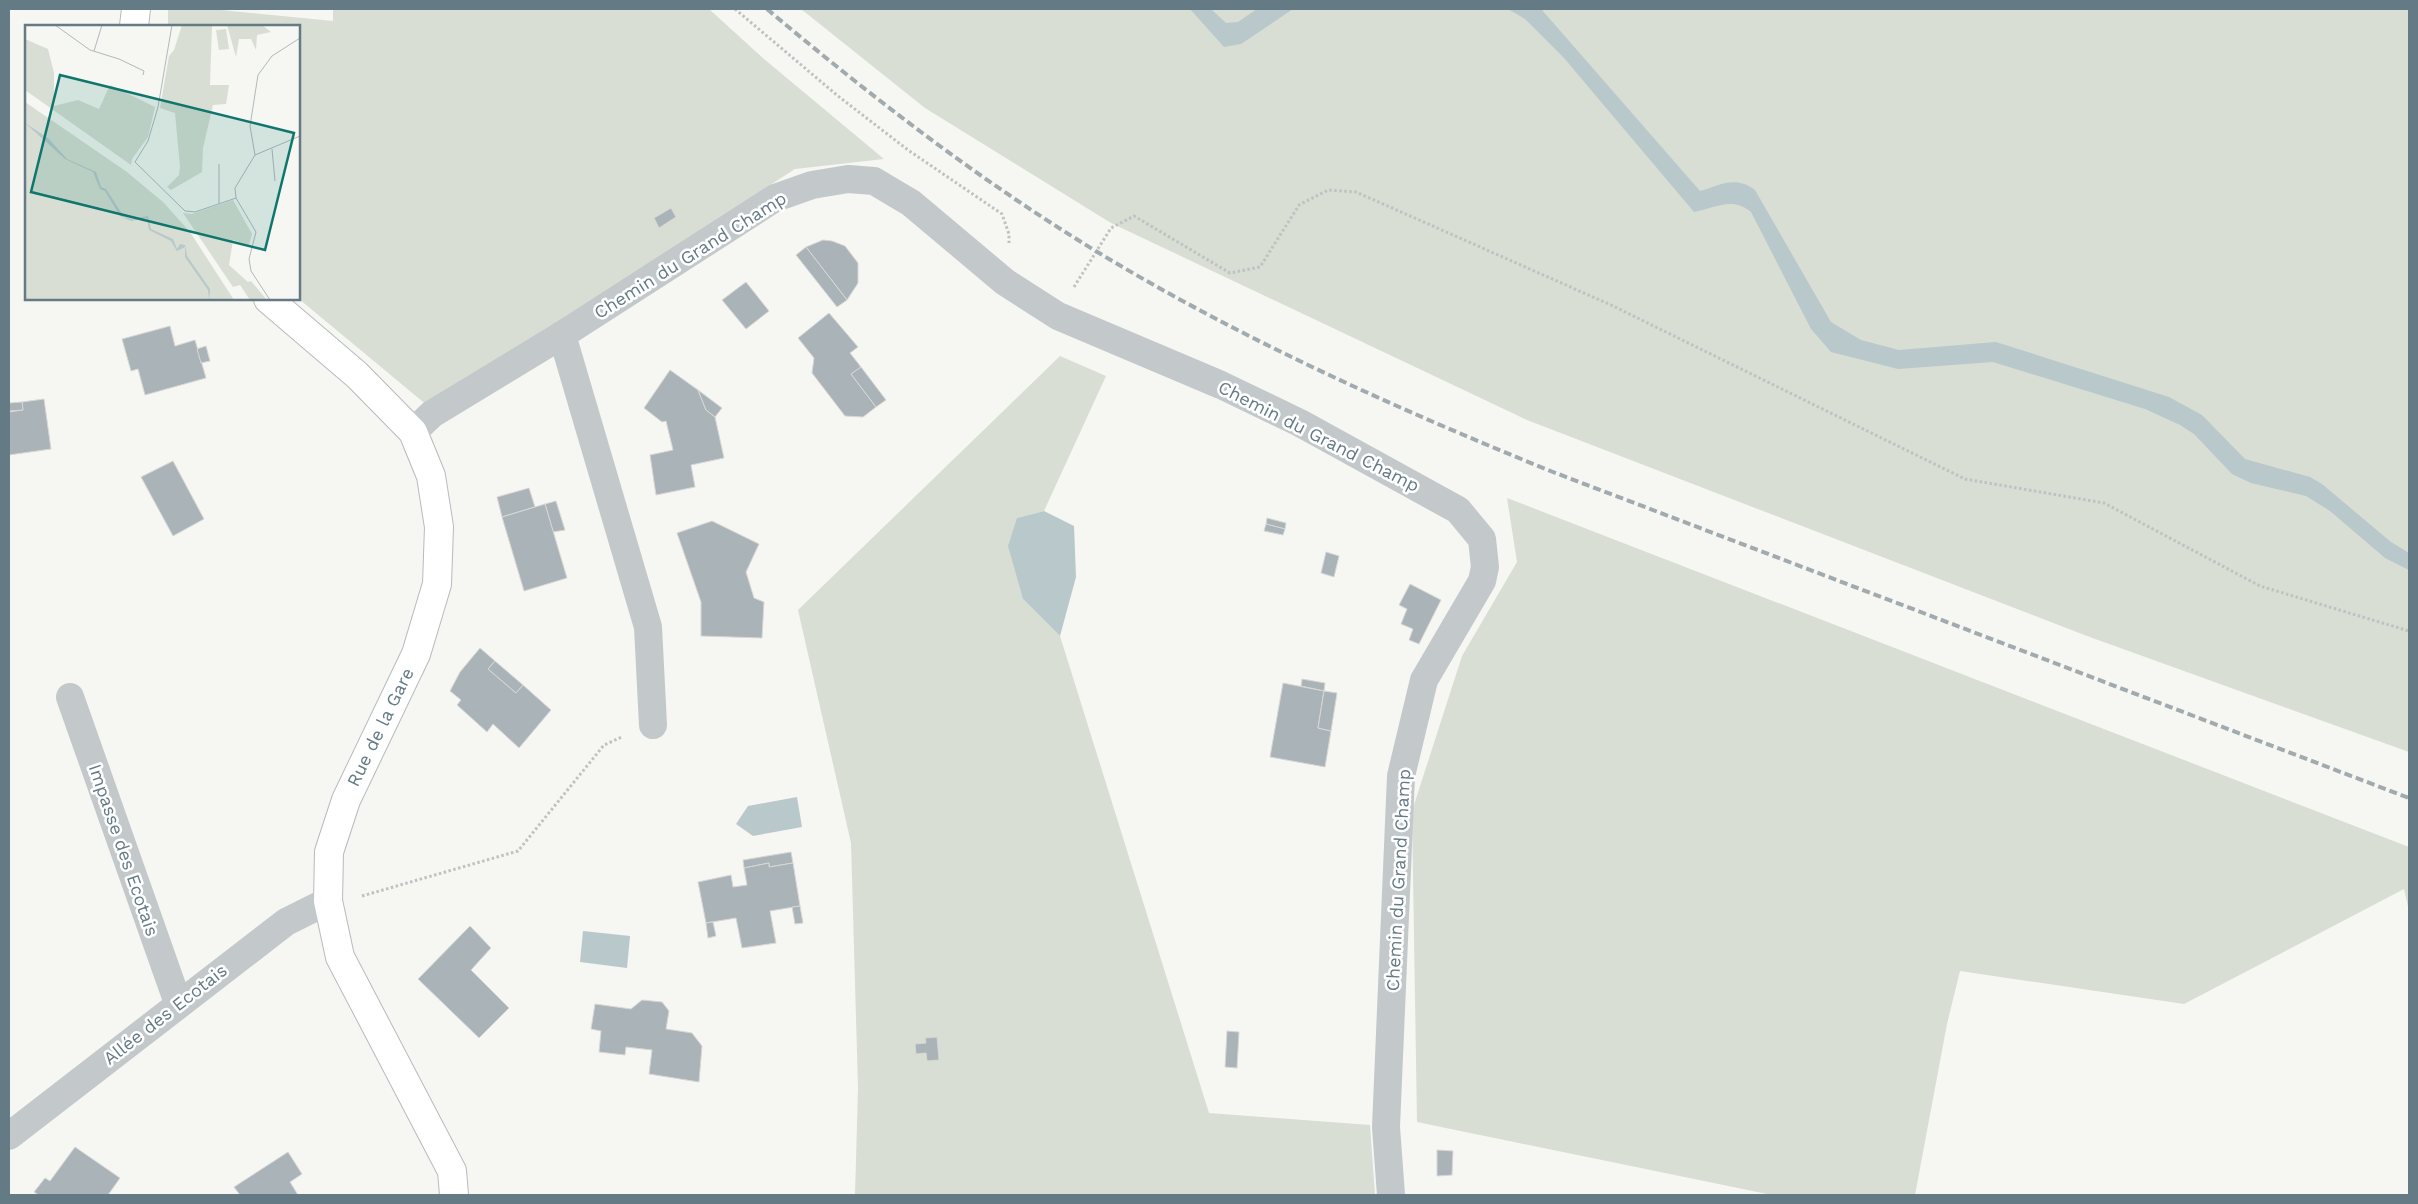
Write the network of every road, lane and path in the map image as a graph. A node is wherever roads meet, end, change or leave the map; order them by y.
1 (136, 9) edge
2 (735, 9) edge
3 (134, 25) edge
4 (1005, 282) junction
5 (269, 300) edge
6 (1058, 316) junction
7 (562, 335) junction
8 (413, 432) junction
9 (2409, 631) edge
10 (70, 697) dead end
11 (653, 725) joint
12 (328, 901) junction
13 (178, 1003) junction
14 (9, 1136) edge
15 (454, 1195) edge
16 (1391, 1195) edge

1 - 3 main road
2 - 4 path
4 - 6 street, Chemin du Grand Champ
4 - 7 street, Chemin du Grand Champ
5 - 8 main road, Rue de la Gare
6 - 9 path
6 - 16 street, Chemin du Grand Champ
7 - 8 street, Chemin du Grand Champ
7 - 11 street
8 - 12 main road, Rue de la Gare
10 - 13 street, Impasse des Ecotais
11 - 12 path
12 - 13 street, Allée des Ecotais
12 - 15 main road, Rue de la Gare
13 - 14 street, Allée des Ecotais

